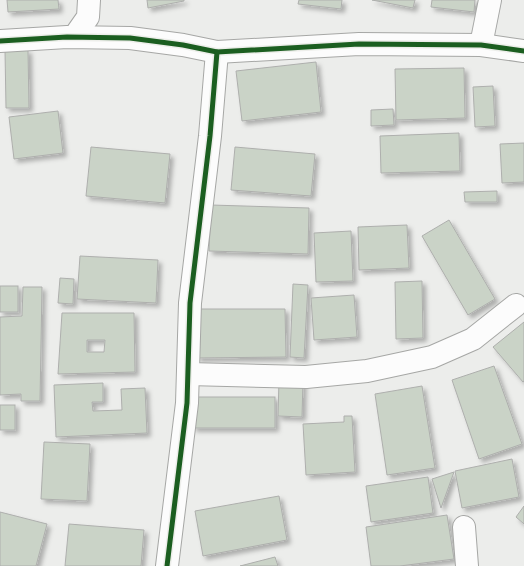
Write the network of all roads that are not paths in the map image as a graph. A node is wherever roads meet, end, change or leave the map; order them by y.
1 (490, 0) edge
2 (88, 8) edge
3 (74, 37) junction
4 (108, 38) junction
5 (0, 41) edge
6 (481, 45) junction
7 (524, 51) edge
8 (217, 52) junction
9 (516, 305) dead end
10 (188, 374) junction
11 (464, 527) dead end
12 (167, 566) edge
13 (466, 566) edge

1 - 6 street
2 - 3 street
2 - 4 street
3 - 4 street
3 - 5 street
4 - 8 street
6 - 7 street
6 - 8 street
8 - 10 street
9 - 10 street
10 - 12 street
11 - 13 street

